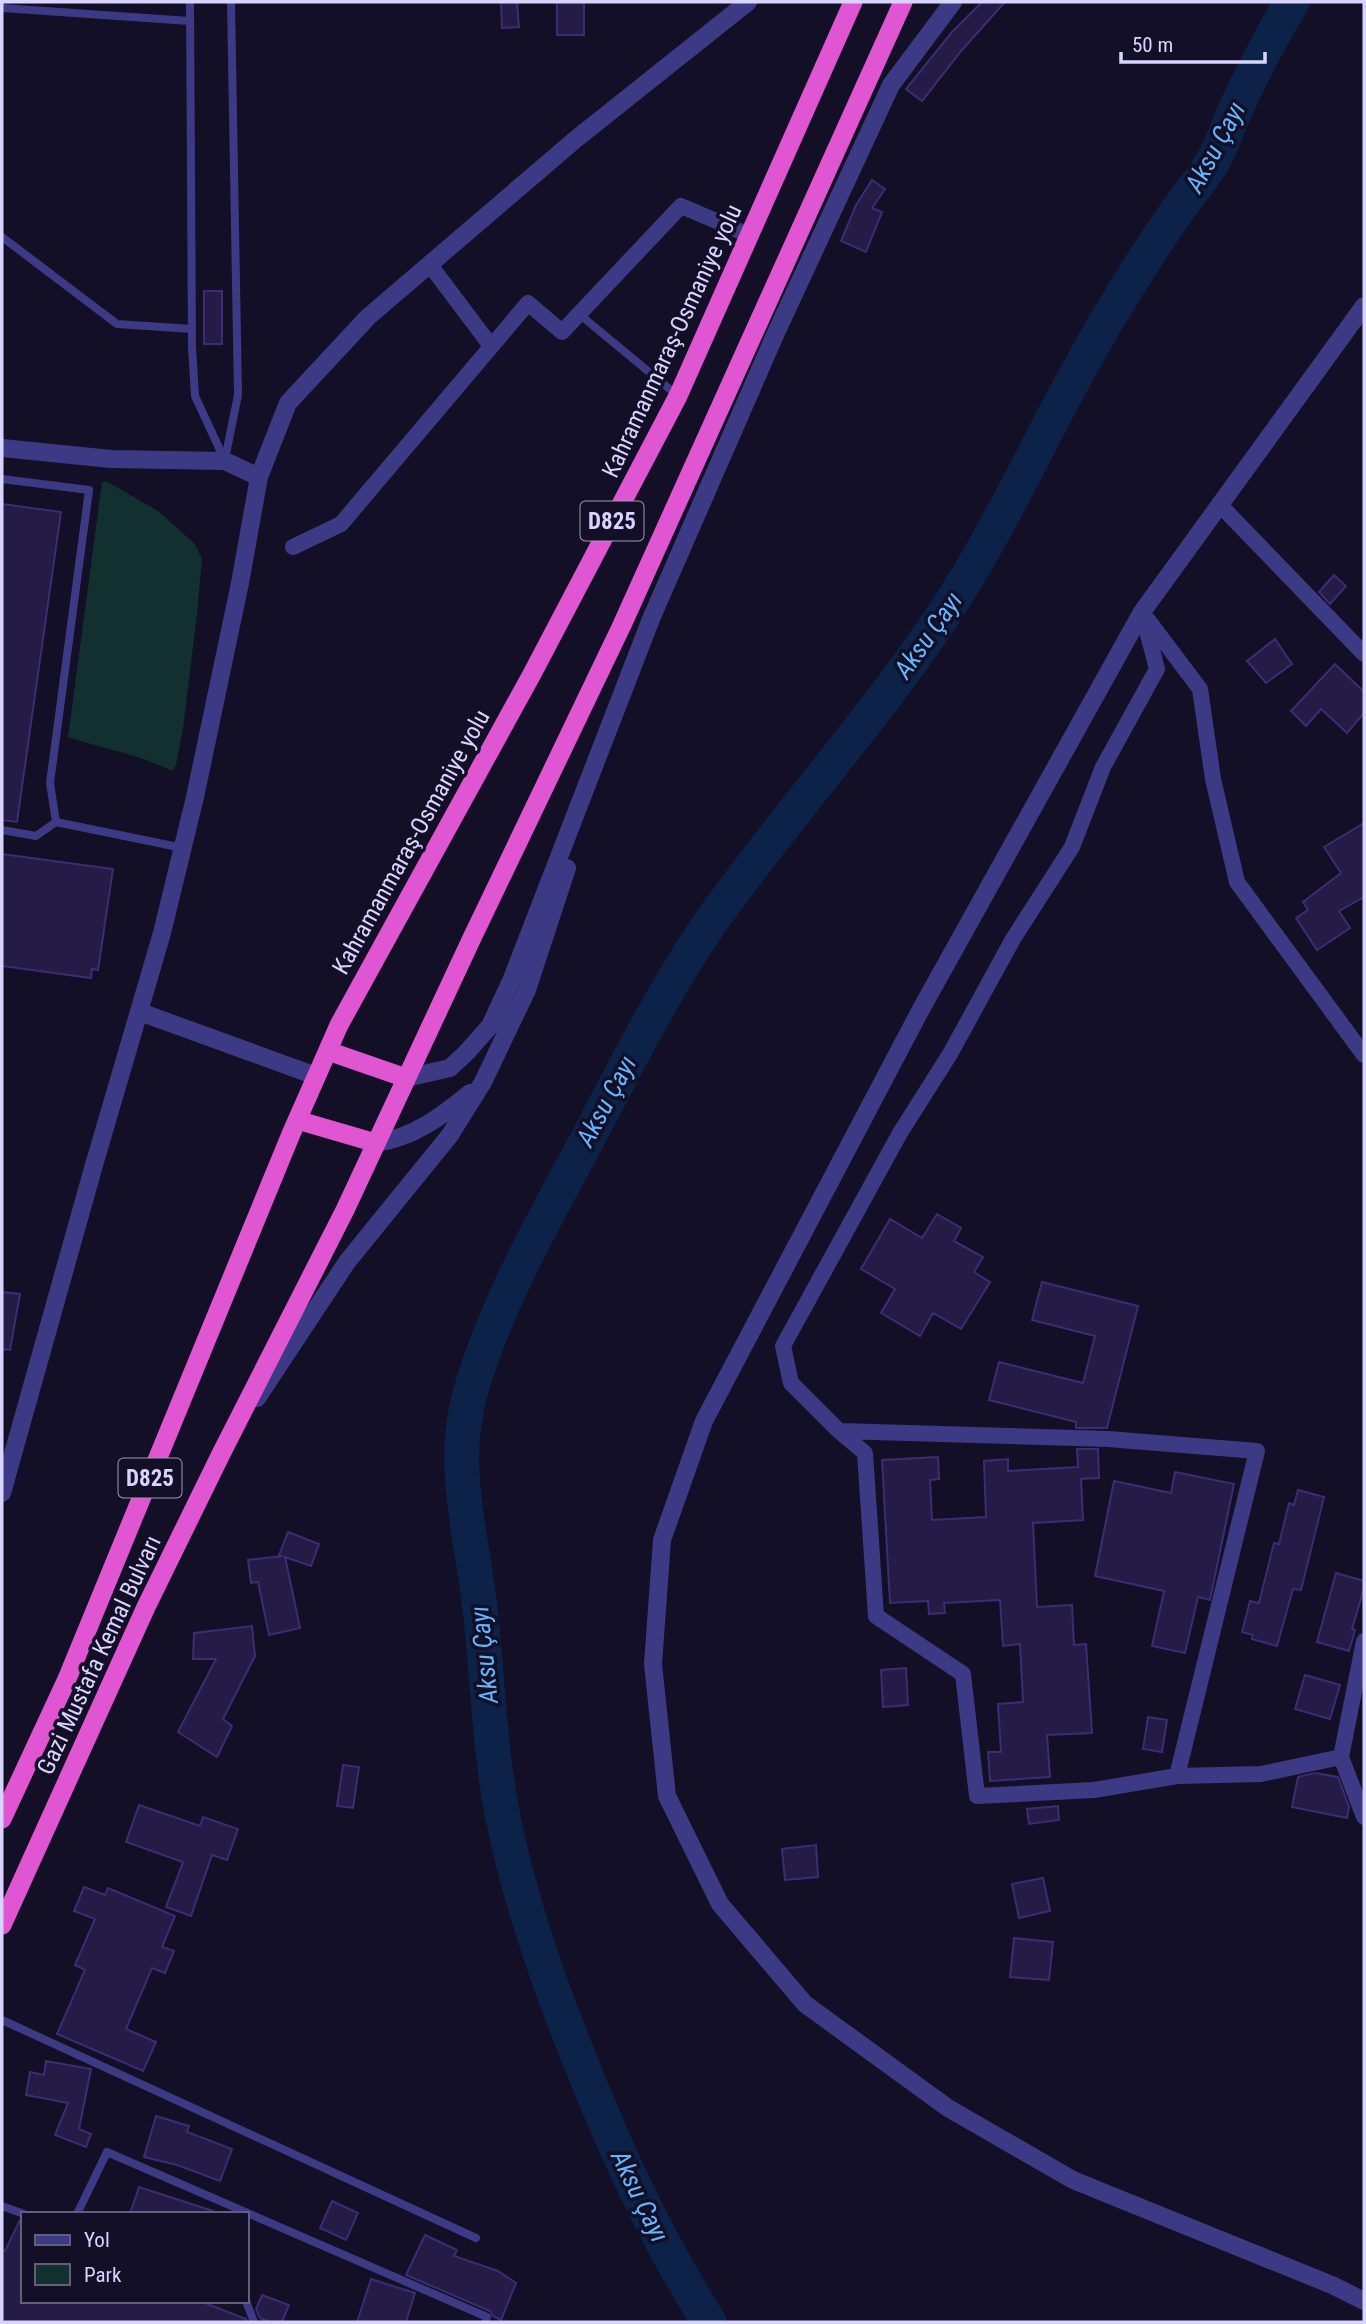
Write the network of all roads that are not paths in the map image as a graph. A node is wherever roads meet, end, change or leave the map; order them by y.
1 (190, 2) edge
2 (231, 2) edge
3 (748, 2) edge
4 (853, 2) edge
5 (903, 2) edge
6 (953, 2) edge
7 (2, 8) edge
8 (190, 21) junction
9 (749, 235) junction
10 (2, 237) edge
11 (430, 265) junction
12 (1364, 306) edge
13 (579, 314) junction
14 (192, 329) junction
15 (491, 346) junction
16 (678, 396) junction
17 (2, 447) edge
18 (225, 461) junction
19 (259, 477) junction
20 (2, 479) edge
21 (1220, 505) junction
22 (293, 547) dead end
23 (1142, 612) junction
24 (1364, 654) edge
25 (635, 663) junction
26 (56, 822) junction
27 (2, 830) edge
28 (183, 848) junction
29 (139, 1012) junction
30 (339, 1025) joint
31 (328, 1051) junction
32 (1364, 1055) edge
33 (316, 1076) junction
34 (406, 1078) junction
35 (483, 1082) junction
36 (294, 1127) junction
37 (376, 1143) junction
38 (839, 1431) junction
39 (221, 1454) junction
40 (6, 1465) edge
41 (2, 1493) edge
42 (1364, 1641) edge
43 (1341, 1757) junction
44 (1177, 1776) junction
45 (1364, 1817) edge
46 (2, 1819) edge
47 (2, 1925) edge
48 (2, 2020) edge
49 (2, 2206) edge
50 (78, 2212) edge
51 (245, 2212) edge
52 (21, 2213) edge
53 (248, 2213) edge
54 (476, 2238) dead end
55 (1364, 2301) edge
56 (247, 2303) edge
57 (254, 2322) edge
58 (485, 2322) edge

1 - 8 lane
2 - 18 lane
3 - 11 street
4 - 9 highway, Kahramanmaraş-Osmaniye yolu / D825
5 - 34 highway, Gazi Mustafa Kemal Bulvarı
6 - 25 street
7 - 8 lane
8 - 14 lane
9 - 13 street
9 - 16 highway, Kahramanmaraş-Osmaniye yolu / D825
10 - 14 lane
11 - 15 street
11 - 19 street
12 - 21 street
13 - 15 street
13 - 16 lane
14 - 18 lane
15 - 22 street
16 - 30 highway, Kahramanmaraş-Osmaniye yolu / D825
17 - 18 street
18 - 19 street
19 - 28 street
20 - 26 lane
21 - 23 street
21 - 24 street
23 - 32 street
23 - 38 street
23 - 55 street
25 - 34 street
25 - 35 street
26 - 27 lane
26 - 28 lane
28 - 29 street
29 - 33 street
29 - 40 street
30 - 31 highway, Gazi Mustafa Kemal Bulvarı
31 - 33 highway, Gazi Mustafa Kemal Bulvarı
31 - 34 highway
33 - 36 highway, Gazi Mustafa Kemal Bulvarı
34 - 37 highway, Gazi Mustafa Kemal Bulvarı
35 - 37 street
35 - 39 street
36 - 37 highway
36 - 46 highway, Gazi Mustafa Kemal Bulvarı / D825
37 - 39 highway, Gazi Mustafa Kemal Bulvarı
38 - 44 street
38 - 44 street
39 - 47 highway, Gazi Mustafa Kemal Bulvarı
40 - 41 street
42 - 43 street
43 - 44 street
43 - 45 street
48 - 54 lane
49 - 52 lane
50 - 51 lane
53 - 58 lane
56 - 57 lane

